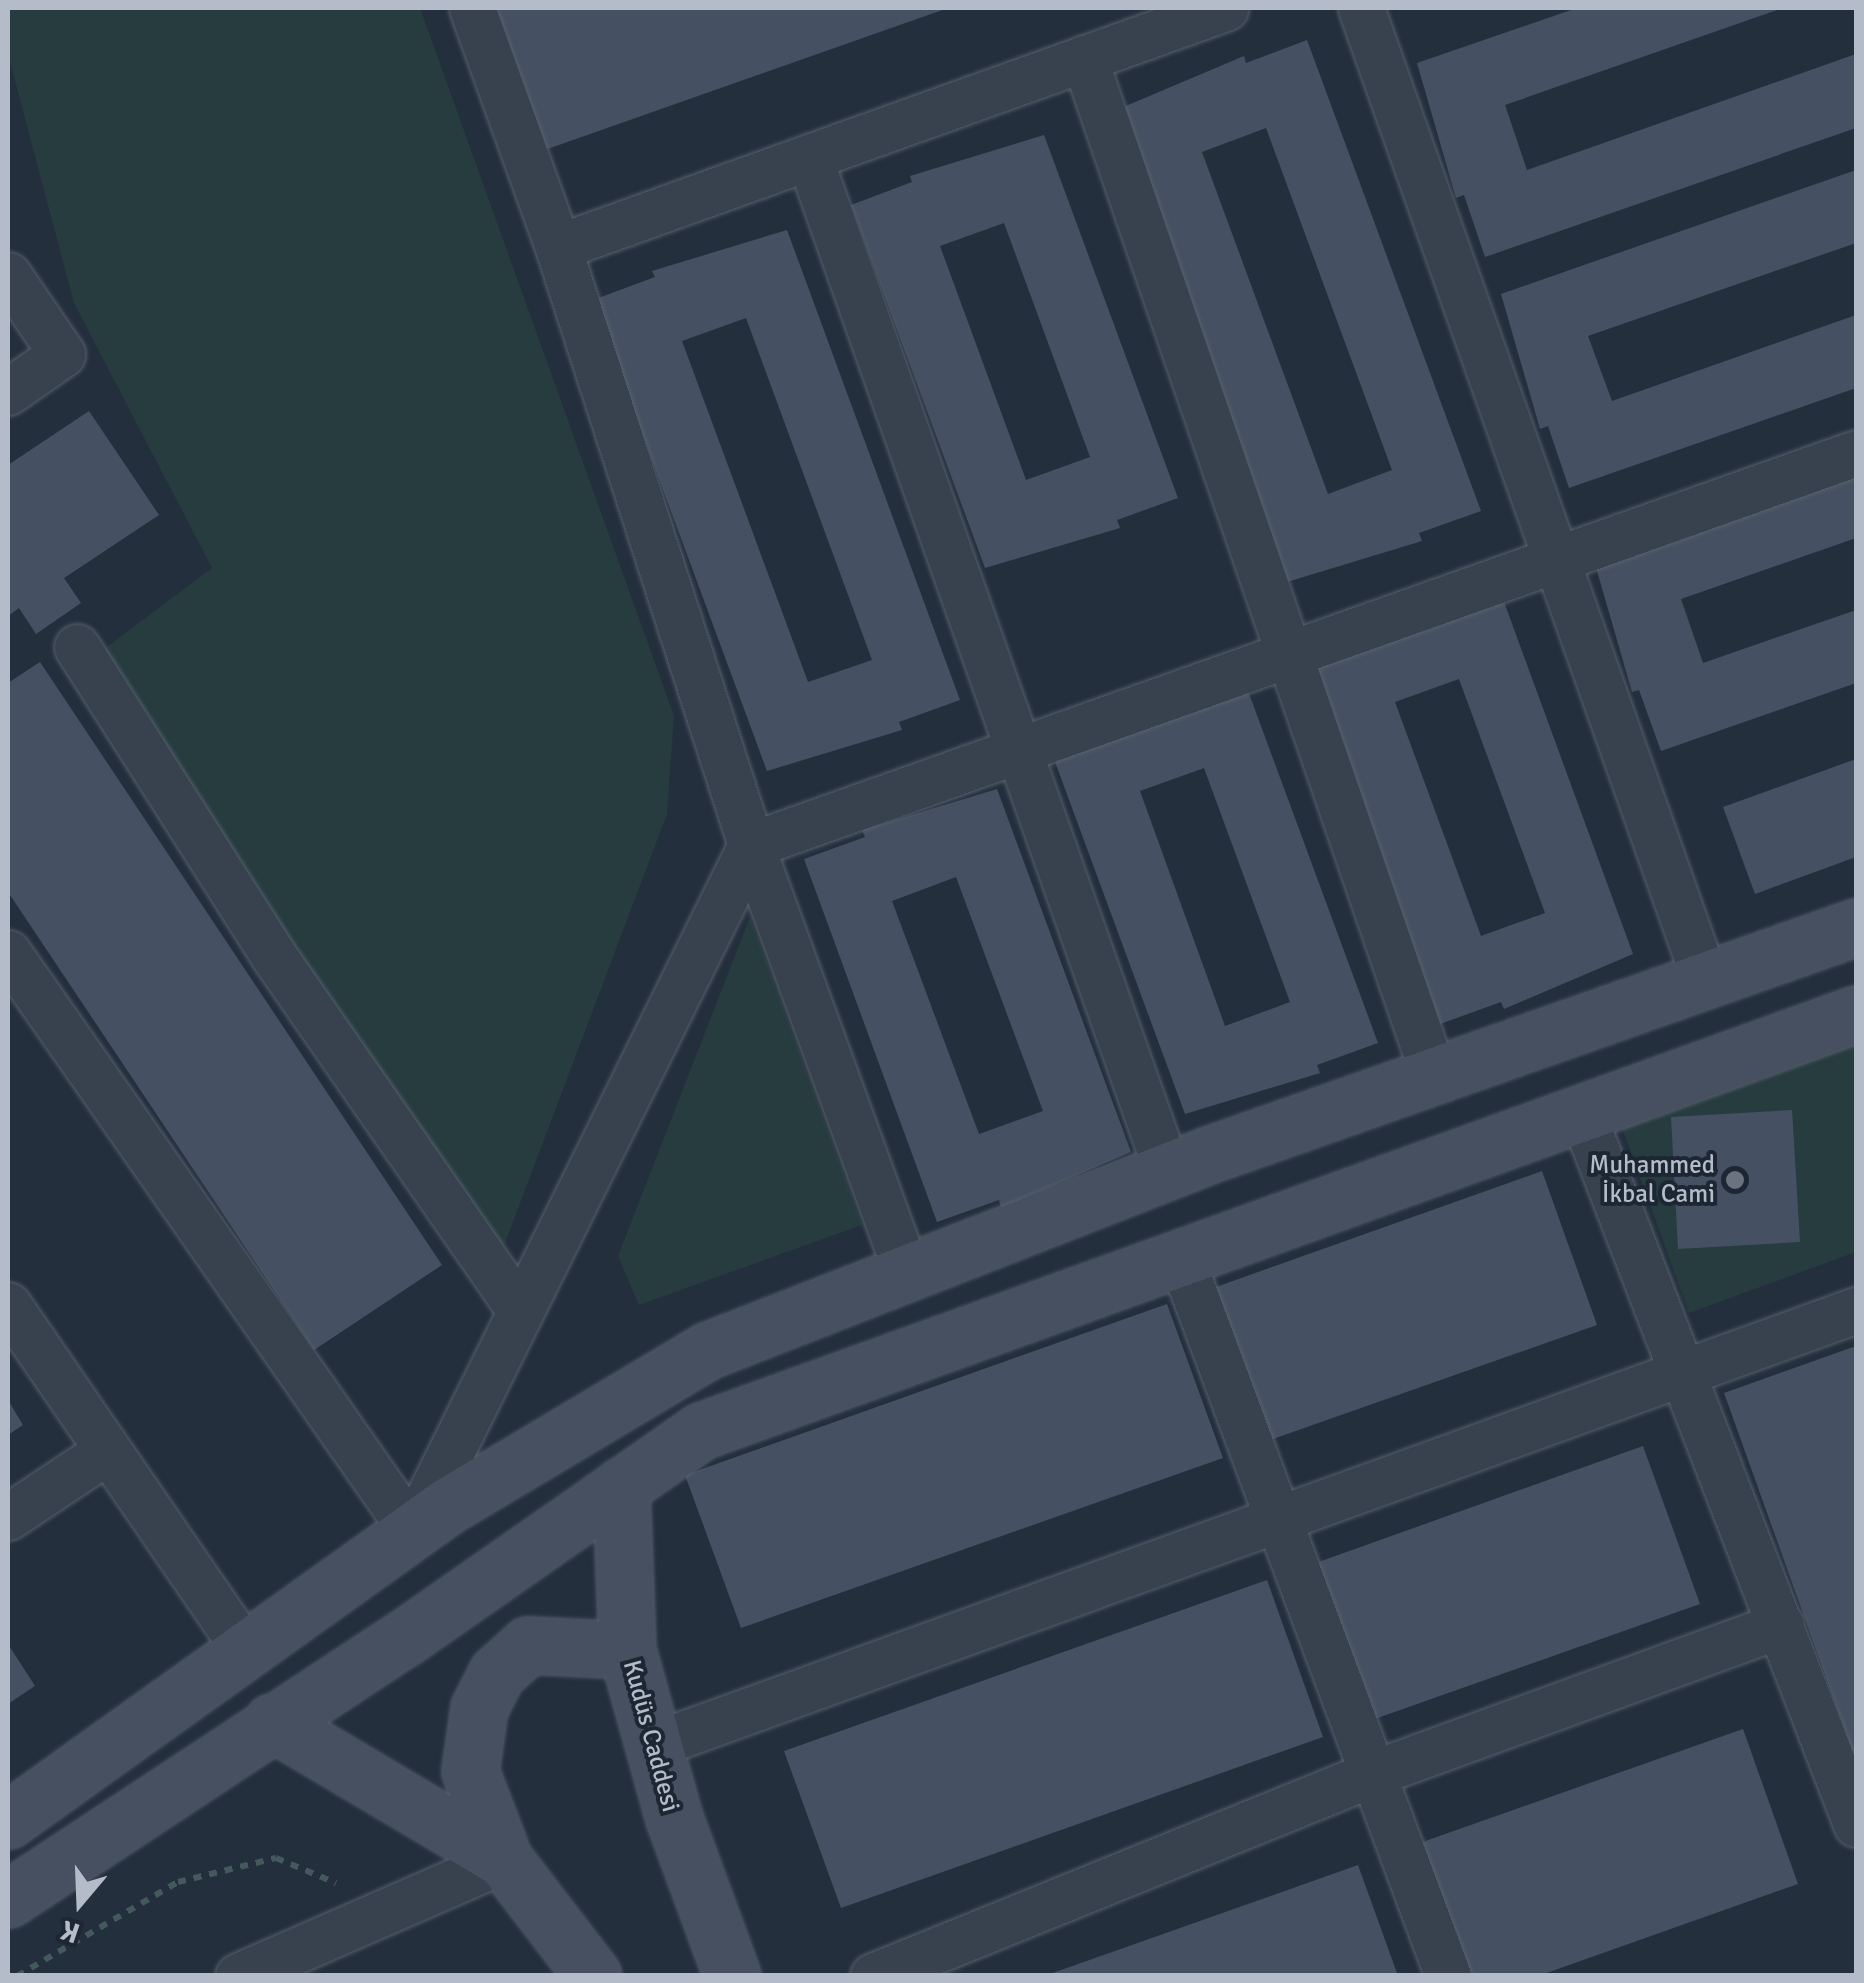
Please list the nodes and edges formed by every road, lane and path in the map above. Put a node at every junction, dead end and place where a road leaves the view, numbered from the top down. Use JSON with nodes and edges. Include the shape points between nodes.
{"nodes":[{"id":1,"x":472,"y":8,"type":"edge"},
{"id":2,"x":1362,"y":8,"type":"edge"},
{"id":3,"x":1202,"y":12,"type":"edge"},
{"id":4,"x":1084,"y":58,"type":"junction"},
{"id":5,"x":809,"y":157,"type":"junction"},
{"id":6,"x":558,"y":247,"type":"junction"},
{"id":7,"x":8,"y":276,"type":"edge"},
{"id":8,"x":8,"y":392,"type":"edge"},
{"id":9,"x":1856,"y":453,"type":"edge"},
{"id":10,"x":1556,"y":559,"type":"junction"},
{"id":11,"x":77,"y":647,"type":"dead end"},
{"id":12,"x":1289,"y":654,"type":"junction"},
{"id":13,"x":1019,"y":750,"type":"junction"},
{"id":14,"x":750,"y":844,"type":"junction"},
{"id":15,"x":1856,"y":927,"type":"edge"},
{"id":16,"x":8,"y":953,"type":"edge"},
{"id":17,"x":1705,"y":980,"type":"junction"},
{"id":18,"x":1856,"y":1014,"type":"edge"},
{"id":19,"x":1434,"y":1076,"type":"junction"},
{"id":20,"x":1582,"y":1113,"type":"junction"},
{"id":21,"x":1167,"y":1172,"type":"junction"},
{"id":22,"x":1181,"y":1258,"type":"junction"},
{"id":23,"x":907,"y":1272,"type":"junction"},
{"id":24,"x":8,"y":1305,"type":"edge"},
{"id":25,"x":518,"y":1308,"type":"junction"},
{"id":26,"x":1856,"y":1310,"type":"edge"},
{"id":27,"x":1684,"y":1372,"type":"junction"},
{"id":28,"x":104,"y":1453,"type":"junction"},
{"id":29,"x":622,"y":1486,"type":"junction"},
{"id":30,"x":8,"y":1517,"type":"edge"},
{"id":31,"x":1280,"y":1518,"type":"junction"},
{"id":32,"x":412,"y":1531,"type":"junction"},
{"id":33,"x":1781,"y":1625,"type":"junction"},
{"id":34,"x":245,"y":1650,"type":"junction"},
{"id":35,"x":628,"y":1650,"type":"junction"},
{"id":36,"x":272,"y":1722,"type":"junction"},
{"id":37,"x":654,"y":1744,"type":"junction"},
{"id":38,"x":1374,"y":1773,"type":"junction"},
{"id":39,"x":8,"y":1820,"type":"edge"},
{"id":40,"x":1856,"y":1824,"type":"edge"},
{"id":41,"x":504,"y":1860,"type":"junction"},
{"id":42,"x":336,"y":1883,"type":"dead end"},
{"id":43,"x":8,"y":1899,"type":"edge"},
{"id":44,"x":18,"y":1976,"type":"edge"},
{"id":45,"x":238,"y":1976,"type":"edge"},
{"id":46,"x":593,"y":1976,"type":"edge"},
{"id":47,"x":732,"y":1976,"type":"edge"},
{"id":48,"x":873,"y":1976,"type":"edge"},
{"id":49,"x":1448,"y":1976,"type":"edge"}],
"edges":[{"from":1,"to":6,"type":"street"},
{"from":2,"to":10,"type":"street"},
{"from":3,"to":4,"type":"street"},
{"from":4,"to":5,"type":"street"},
{"from":4,"to":12,"type":"street"},
{"from":5,"to":6,"type":"street"},
{"from":5,"to":13,"type":"street"},
{"from":6,"to":14,"type":"street"},
{"from":7,"to":8,"type":"street","via":[[62,354]]},
{"from":9,"to":10,"type":"street"},
{"from":10,"to":12,"type":"street"},
{"from":10,"to":17,"type":"street"},
{"from":11,"to":25,"type":"street","via":[[273,955]]},
{"from":12,"to":13,"type":"street"},
{"from":12,"to":19,"type":"street"},
{"from":13,"to":14,"type":"street"},
{"from":13,"to":21,"type":"street"},
{"from":14,"to":23,"type":"street"},
{"from":14,"to":25,"type":"street"},
{"from":15,"to":17,"type":"street"},
{"from":16,"to":32,"type":"street"},
{"from":17,"to":19,"type":"street"},
{"from":18,"to":20,"type":"street"},
{"from":19,"to":21,"type":"street"},
{"from":20,"to":22,"type":"street"},
{"from":20,"to":27,"type":"street"},
{"from":21,"to":23,"type":"street"},
{"from":22,"to":29,"type":"street","via":[[701,1431]]},
{"from":22,"to":31,"type":"street"},
{"from":23,"to":32,"type":"street","via":[[708,1350]]},
{"from":24,"to":28,"type":"street"},
{"from":25,"to":32,"type":"street"},
{"from":26,"to":27,"type":"street"},
{"from":27,"to":31,"type":"street"},
{"from":27,"to":33,"type":"street"},
{"from":28,"to":30,"type":"street"},
{"from":28,"to":34,"type":"street"},
{"from":29,"to":35,"type":"street","name":"Kudüs Caddesi"},
{"from":29,"to":36,"type":"street"},
{"from":31,"to":37,"type":"street"},
{"from":31,"to":38,"type":"street"},
{"from":32,"to":34,"type":"street"},
{"from":33,"to":38,"type":"street"},
{"from":33,"to":40,"type":"street"},
{"from":34,"to":39,"type":"street"},
{"from":35,"to":37,"type":"street","name":"Kudüs Caddesi"},
{"from":35,"to":41,"type":"street","via":[[528,1645],[497,1673],[479,1708],[470,1771]]},
{"from":36,"to":41,"type":"street"},
{"from":36,"to":43,"type":"street"},
{"from":37,"to":47,"type":"street","name":"Kudüs Caddesi"},
{"from":38,"to":48,"type":"street"},
{"from":38,"to":49,"type":"street"},
{"from":41,"to":45,"type":"street"},
{"from":41,"to":46,"type":"street"},
{"from":42,"to":44,"type":"path","via":[[276,1858],[178,1882]]}]}
